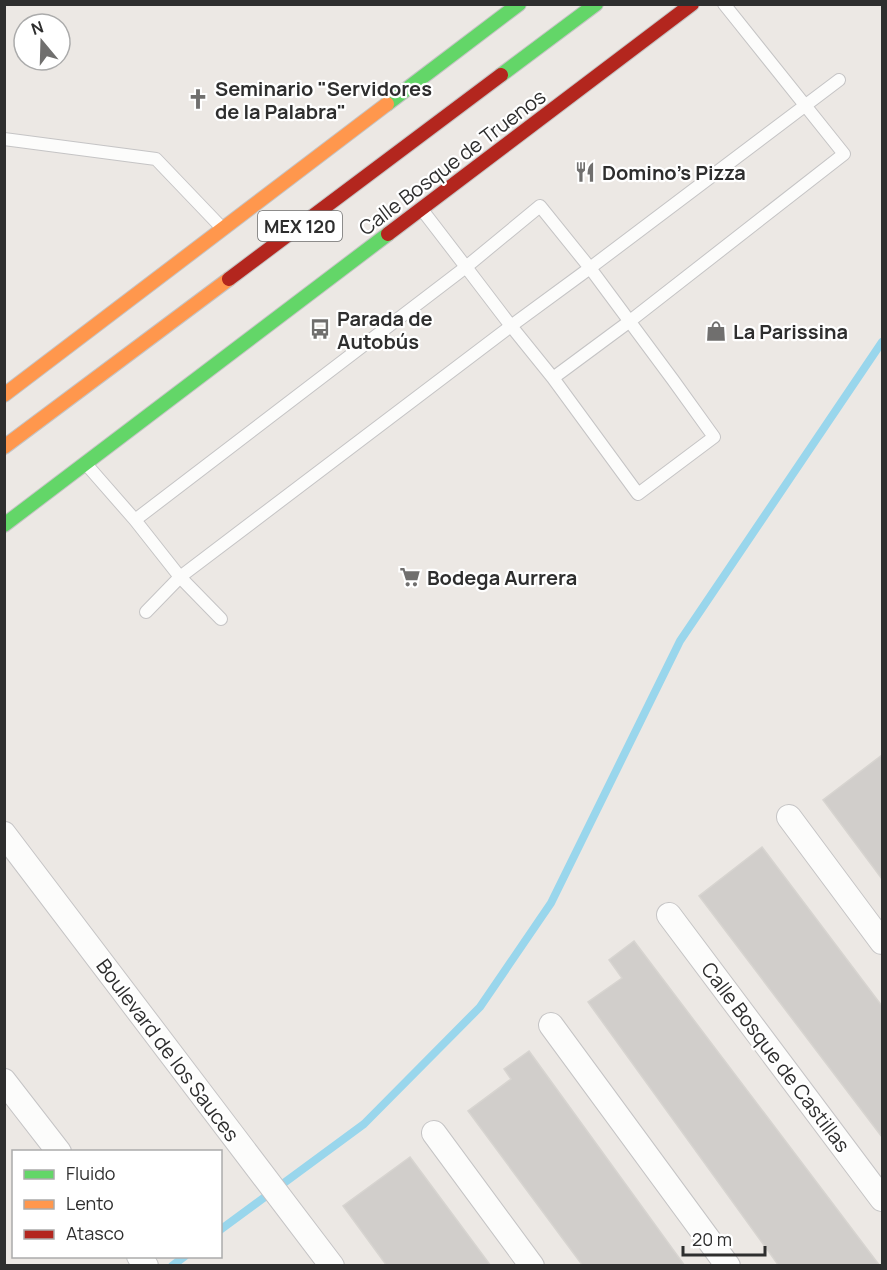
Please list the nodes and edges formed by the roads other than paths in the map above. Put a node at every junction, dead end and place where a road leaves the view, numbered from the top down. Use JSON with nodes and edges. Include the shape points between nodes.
{"nodes":[{"id":1,"x":519,"y":4,"type":"edge"},
{"id":2,"x":596,"y":4,"type":"edge"},
{"id":3,"x":692,"y":4,"type":"edge"},
{"id":4,"x":724,"y":4,"type":"edge"},
{"id":5,"x":839,"y":80,"type":"dead end"},
{"id":6,"x":805,"y":105,"type":"junction"},
{"id":7,"x":4,"y":138,"type":"edge"},
{"id":8,"x":421,"y":209,"type":"junction"},
{"id":9,"x":223,"y":229,"type":"junction"},
{"id":10,"x":466,"y":267,"type":"junction"},
{"id":11,"x":590,"y":268,"type":"junction"},
{"id":12,"x":630,"y":321,"type":"junction"},
{"id":13,"x":511,"y":326,"type":"junction"},
{"id":14,"x":553,"y":378,"type":"junction"},
{"id":15,"x":4,"y":395,"type":"edge"},
{"id":16,"x":4,"y":447,"type":"edge"},
{"id":17,"x":85,"y":463,"type":"junction"},
{"id":18,"x":135,"y":520,"type":"junction"},
{"id":19,"x":4,"y":525,"type":"edge"},
{"id":20,"x":180,"y":577,"type":"junction"},
{"id":21,"x":146,"y":612,"type":"dead end"},
{"id":22,"x":221,"y":619,"type":"dead end"},
{"id":23,"x":789,"y":817,"type":"dead end"},
{"id":24,"x":4,"y":834,"type":"edge"},
{"id":25,"x":669,"y":915,"type":"dead end"},
{"id":26,"x":882,"y":942,"type":"edge"},
{"id":27,"x":551,"y":1025,"type":"dead end"},
{"id":28,"x":4,"y":1080,"type":"edge"},
{"id":29,"x":434,"y":1133,"type":"dead end"},
{"id":30,"x":57,"y":1150,"type":"edge"},
{"id":31,"x":882,"y":1199,"type":"edge"},
{"id":32,"x":332,"y":1266,"type":"edge"},
{"id":33,"x":532,"y":1266,"type":"edge"},
{"id":34,"x":728,"y":1266,"type":"edge"}],
"edges":[{"from":1,"to":9,"type":"street"},
{"from":2,"to":16,"type":"street","number":"MEX 120"},
{"from":3,"to":8,"type":"street","name":"Calle Bosque de Truenos"},
{"from":4,"to":6,"type":"lane"},
{"from":5,"to":6,"type":"lane"},
{"from":6,"to":11,"type":"lane"},
{"from":6,"to":12,"type":"lane","via":[[844,154]]},
{"from":7,"to":9,"type":"lane","via":[[156,159]]},
{"from":8,"to":10,"type":"lane"},
{"from":8,"to":17,"type":"street","name":"Calle Bosque de Truenos"},
{"from":9,"to":15,"type":"street"},
{"from":10,"to":11,"type":"lane","via":[[540,206]]},
{"from":10,"to":13,"type":"lane"},
{"from":10,"to":18,"type":"lane"},
{"from":11,"to":12,"type":"lane"},
{"from":11,"to":13,"type":"lane"},
{"from":12,"to":14,"type":"lane"},
{"from":12,"to":14,"type":"lane","via":[[714,437],[638,494]]},
{"from":13,"to":14,"type":"lane"},
{"from":13,"to":20,"type":"lane"},
{"from":17,"to":18,"type":"lane"},
{"from":17,"to":19,"type":"street","name":"Calle Bosque de Truenos"},
{"from":18,"to":20,"type":"lane"},
{"from":20,"to":21,"type":"lane"},
{"from":20,"to":22,"type":"lane"},
{"from":23,"to":26,"type":"street"},
{"from":24,"to":32,"type":"street","name":"Boulevard de los Sauces"},
{"from":25,"to":31,"type":"street","name":"Calle Bosque de Castillas"},
{"from":27,"to":34,"type":"street"},
{"from":28,"to":30,"type":"street"},
{"from":29,"to":33,"type":"street"}]}
